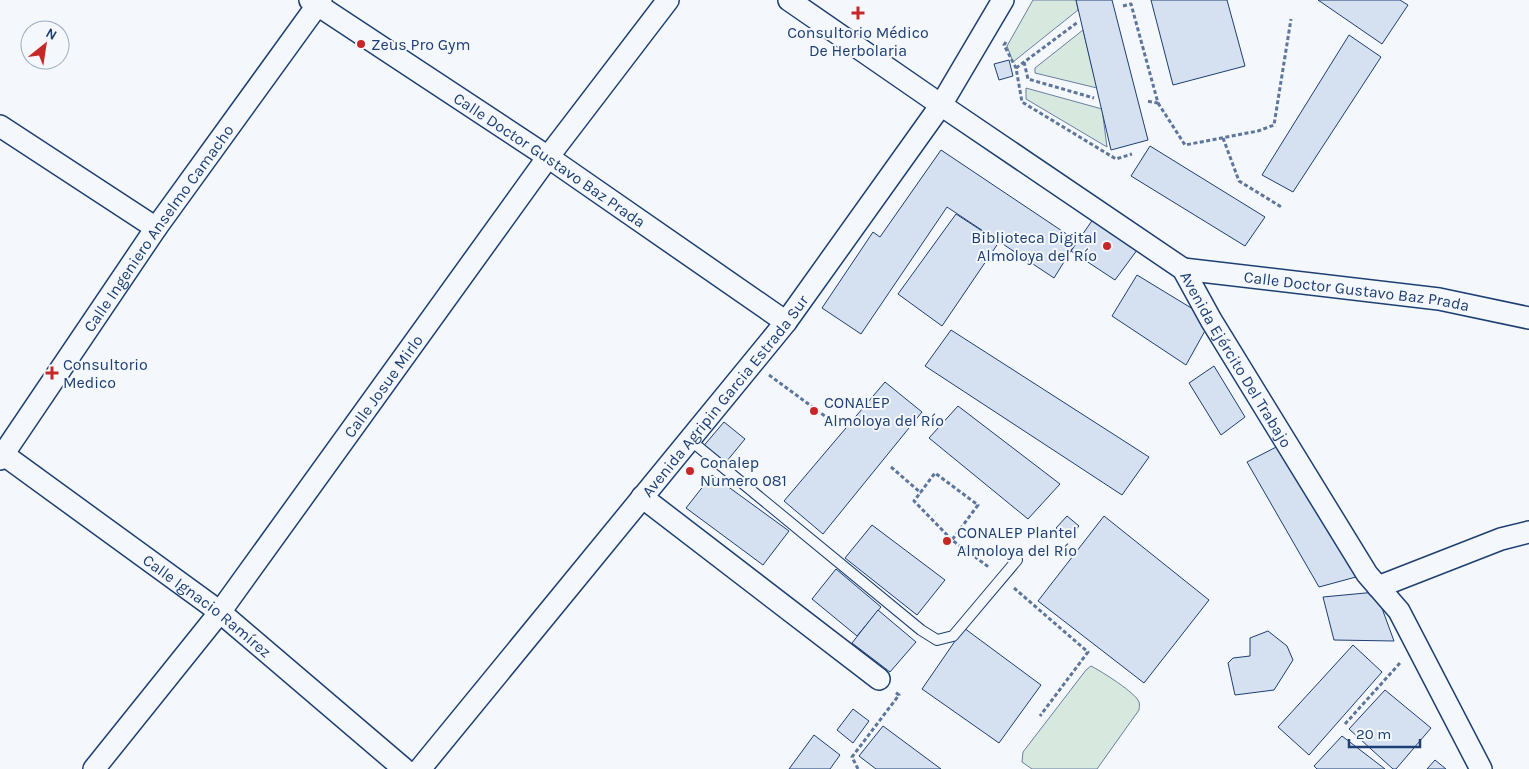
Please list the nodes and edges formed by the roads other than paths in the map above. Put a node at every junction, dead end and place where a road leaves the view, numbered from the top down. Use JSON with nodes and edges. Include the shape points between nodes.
{"nodes":[{"id":1,"x":668,"y":0,"type":"edge"},
{"id":2,"x":789,"y":0,"type":"edge"},
{"id":3,"x":1003,"y":0,"type":"edge"},
{"id":4,"x":316,"y":2,"type":"edge"},
{"id":5,"x":940,"y":105,"type":"junction"},
{"id":6,"x":0,"y":126,"type":"edge"},
{"id":7,"x":548,"y":157,"type":"junction"},
{"id":8,"x":156,"y":228,"type":"junction"},
{"id":9,"x":1183,"y":269,"type":"junction"},
{"id":10,"x":1529,"y":318,"type":"edge"},
{"id":11,"x":786,"y":322,"type":"junction"},
{"id":12,"x":690,"y":440,"type":"junction"},
{"id":13,"x":1,"y":455,"type":"edge"},
{"id":14,"x":642,"y":497,"type":"junction"},
{"id":15,"x":1529,"y":532,"type":"edge"},
{"id":16,"x":1017,"y":560,"type":"dead end"},
{"id":17,"x":1378,"y":587,"type":"junction"},
{"id":18,"x":220,"y":612,"type":"junction"},
{"id":19,"x":879,"y":679,"type":"road end"},
{"id":20,"x":94,"y":769,"type":"edge"},
{"id":21,"x":404,"y":769,"type":"edge"},
{"id":22,"x":420,"y":769,"type":"edge"},
{"id":23,"x":1481,"y":769,"type":"edge"}],
"edges":[{"from":1,"to":7,"type":"street","name":"Calle Josue Mirlo"},
{"from":2,"to":5,"type":"street","name":"Avenida Ejército Del Trabajo"},
{"from":3,"to":5,"type":"street","name":"Avenida Agripin Garcia Estrada Sur"},
{"from":4,"to":7,"type":"street","name":"Calle Doctor Gustavo Baz Prada"},
{"from":4,"to":8,"type":"street","name":"Calle Ingeniero Anselmo Camacho"},
{"from":5,"to":9,"type":"street","name":"Avenida Ejército Del Trabajo"},
{"from":5,"to":11,"type":"street","name":"Avenida Agripin Garcia Estrada Sur"},
{"from":6,"to":8,"type":"street"},
{"from":7,"to":11,"type":"street","name":"Calle Doctor Gustavo Baz Prada"},
{"from":7,"to":18,"type":"street","name":"Calle Josue Mirlo"},
{"from":8,"to":13,"type":"street","name":"Calle Ingeniero Anselmo Camacho"},
{"from":9,"to":10,"type":"street","name":"Calle Doctor Gustavo Baz Prada","via":[[1439,299]]},
{"from":9,"to":17,"type":"street","name":"Avenida Ejército Del Trabajo","via":[[1301,467]]},
{"from":11,"to":12,"type":"street","name":"Avenida Agripin Garcia Estrada Sur"},
{"from":12,"to":14,"type":"street","name":"Avenida Agripin Garcia Estrada Sur"},
{"from":12,"to":16,"type":"lane","via":[[937,640],[953,636]]},
{"from":13,"to":18,"type":"street","name":"Calle Ignacio Ramírez"},
{"from":14,"to":19,"type":"street"},
{"from":14,"to":22,"type":"street","name":"Avenida Agripin Garcia Estrada Sur"},
{"from":15,"to":17,"type":"street"},
{"from":17,"to":23,"type":"street","name":"Avenida Ejército Del Trabajo","via":[[1399,611]]},
{"from":18,"to":20,"type":"street","name":"Calle Josue Mirlo"},
{"from":18,"to":21,"type":"street","name":"Calle Ignacio Ramírez"}]}
